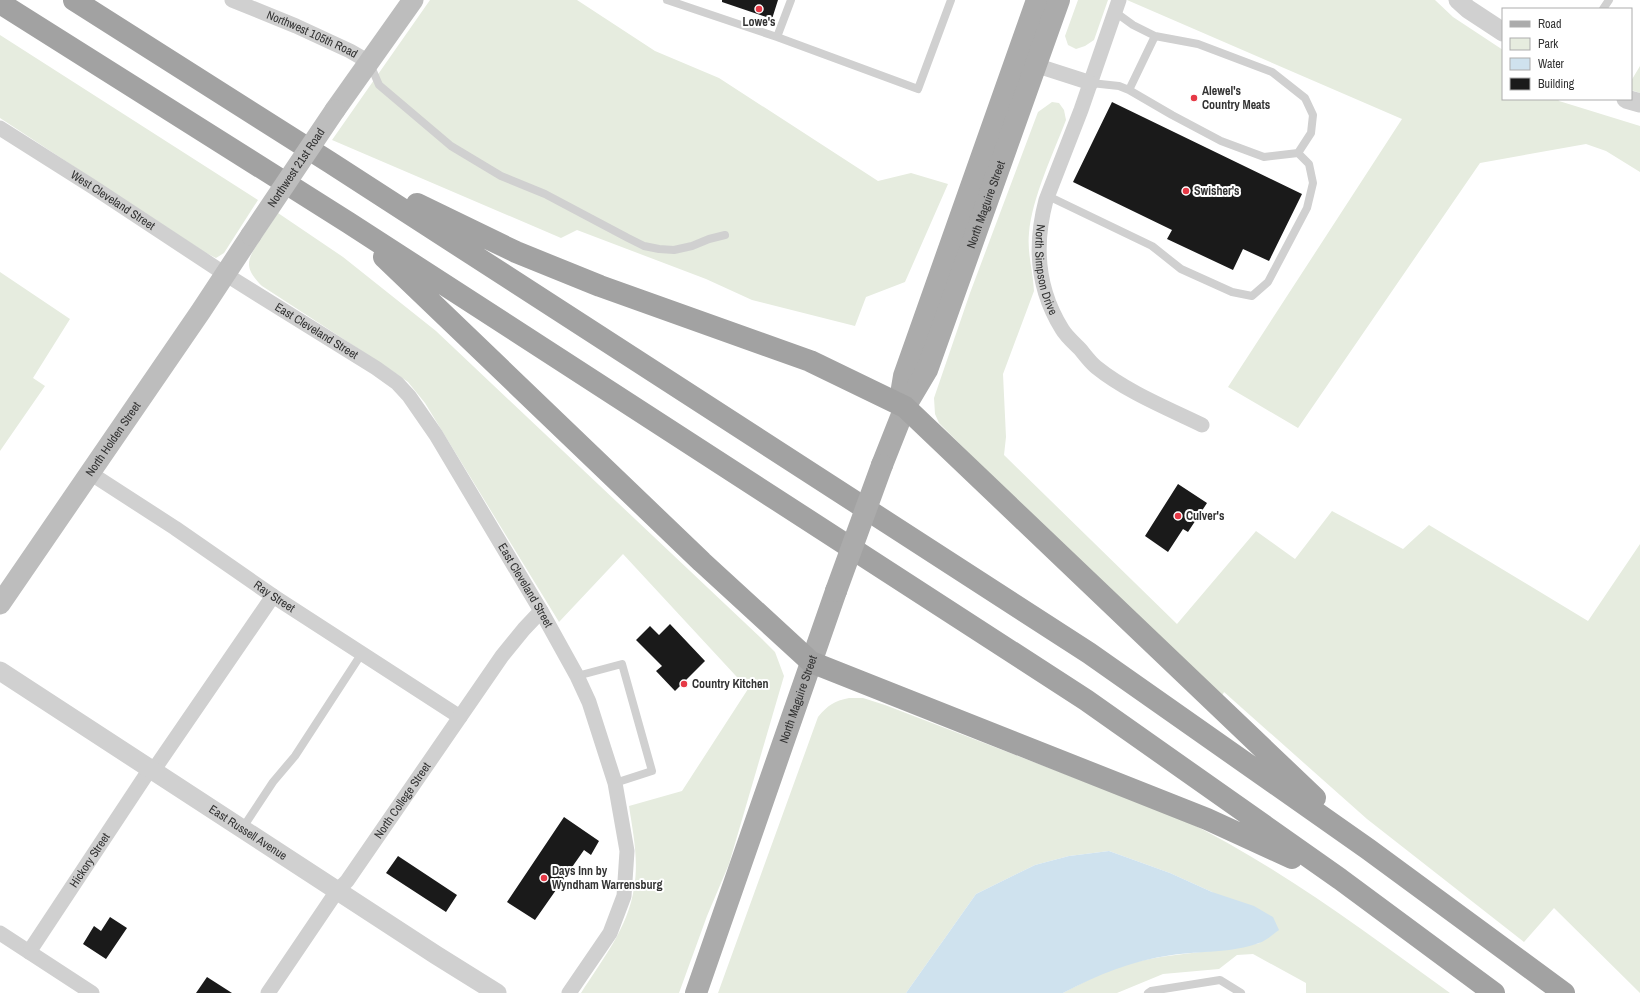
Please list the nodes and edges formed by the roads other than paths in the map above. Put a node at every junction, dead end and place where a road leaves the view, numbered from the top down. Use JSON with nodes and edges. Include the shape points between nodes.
{"nodes":[{"id":1,"x":74,"y":0,"type":"edge"},
{"id":2,"x":232,"y":0,"type":"edge"},
{"id":3,"x":413,"y":0,"type":"edge"},
{"id":4,"x":667,"y":0,"type":"edge"},
{"id":5,"x":790,"y":0,"type":"edge"},
{"id":6,"x":951,"y":0,"type":"edge"},
{"id":7,"x":1037,"y":0,"type":"edge"},
{"id":8,"x":1059,"y":0,"type":"edge"},
{"id":9,"x":1458,"y":0,"type":"edge"},
{"id":10,"x":0,"y":3,"type":"edge"},
{"id":11,"x":1117,"y":6,"type":"edge"},
{"id":12,"x":1502,"y":31,"type":"edge"},
{"id":13,"x":1155,"y":36,"type":"junction"},
{"id":14,"x":777,"y":37,"type":"junction"},
{"id":15,"x":369,"y":62,"type":"junction"},
{"id":16,"x":1036,"y":65,"type":"junction"},
{"id":17,"x":1091,"y":83,"type":"junction"},
{"id":18,"x":1129,"y":90,"type":"junction"},
{"id":19,"x":1630,"y":100,"type":"edge"},
{"id":20,"x":1640,"y":103,"type":"edge"},
{"id":21,"x":0,"y":128,"type":"edge"},
{"id":22,"x":1298,"y":153,"type":"junction"},
{"id":23,"x":332,"y":163,"type":"junction"},
{"id":24,"x":1048,"y":196,"type":"junction"},
{"id":25,"x":349,"y":223,"type":"junction"},
{"id":26,"x":725,"y":235,"type":"dead end"},
{"id":27,"x":225,"y":274,"type":"junction"},
{"id":28,"x":905,"y":406,"type":"junction"},
{"id":29,"x":1202,"y":426,"type":"dead end"},
{"id":30,"x":90,"y":473,"type":"junction"},
{"id":31,"x":273,"y":596,"type":"junction"},
{"id":32,"x":0,"y":604,"type":"edge"},
{"id":33,"x":541,"y":612,"type":"junction"},
{"id":34,"x":362,"y":653,"type":"junction"},
{"id":35,"x":812,"y":662,"type":"junction"},
{"id":36,"x":0,"y":672,"type":"edge"},
{"id":37,"x":577,"y":676,"type":"junction"},
{"id":38,"x":460,"y":717,"type":"junction"},
{"id":39,"x":152,"y":770,"type":"junction"},
{"id":40,"x":615,"y":783,"type":"junction"},
{"id":41,"x":242,"y":829,"type":"junction"},
{"id":42,"x":1368,"y":850,"type":"junction"},
{"id":43,"x":1340,"y":879,"type":"junction"},
{"id":44,"x":338,"y":891,"type":"junction"},
{"id":45,"x":0,"y":933,"type":"edge"},
{"id":46,"x":29,"y":952,"type":"junction"},
{"id":47,"x":92,"y":993,"type":"edge"},
{"id":48,"x":268,"y":993,"type":"edge"},
{"id":49,"x":498,"y":993,"type":"edge"},
{"id":50,"x":569,"y":993,"type":"edge"},
{"id":51,"x":696,"y":993,"type":"edge"},
{"id":52,"x":1148,"y":993,"type":"edge"},
{"id":53,"x":1241,"y":993,"type":"edge"},
{"id":54,"x":1494,"y":993,"type":"edge"},
{"id":55,"x":1564,"y":993,"type":"edge"}],
"edges":[{"from":1,"to":23,"type":"highway"},
{"from":2,"to":15,"type":"street","name":"Northwest 105th Road","via":[[296,26]]},
{"from":3,"to":15,"type":"main road"},
{"from":4,"to":14,"type":"lane"},
{"from":5,"to":14,"type":"lane"},
{"from":6,"to":14,"type":"lane","via":[[918,89]]},
{"from":7,"to":28,"type":"main road","name":"North Maguire Street","via":[[904,376],[902,388]]},
{"from":8,"to":16,"type":"main road","name":"North Maguire Street"},
{"from":9,"to":12,"type":"street"},
{"from":10,"to":25,"type":"highway"},
{"from":11,"to":13,"type":"lane","via":[[1133,25]]},
{"from":11,"to":17,"type":"street","name":"North Simpson Drive"},
{"from":13,"to":18,"type":"lane"},
{"from":13,"to":22,"type":"lane","via":[[1198,44],[1272,72],[1305,98],[1313,115],[1311,133]]},
{"from":15,"to":26,"type":"lane","via":[[379,85],[451,146],[501,176],[545,194],[644,246],[674,250]]},
{"from":15,"to":27,"type":"main road","name":"Northwest 21st Road","bridge":true},
{"from":16,"to":17,"type":"street"},
{"from":16,"to":28,"type":"main road","name":"North Maguire Street","via":[[927,370]]},
{"from":17,"to":18,"type":"lane","via":[[1119,86]]},
{"from":17,"to":24,"type":"street","name":"North Simpson Drive"},
{"from":18,"to":22,"type":"lane","via":[[1221,142],[1264,157]]},
{"from":19,"to":20,"type":"street"},
{"from":21,"to":27,"type":"street","name":"West Cleveland Street"},
{"from":22,"to":24,"type":"lane","via":[[1309,164],[1312,183],[1307,208],[1268,282],[1252,296],[1232,292],[1181,270],[1152,246]]},
{"from":23,"to":28,"type":"highway","via":[[516,252],[600,286],[810,361]]},
{"from":23,"to":42,"type":"highway","via":[[1089,653]]},
{"from":24,"to":29,"type":"street","name":"North Simpson Drive","via":[[1042,216],[1039,263],[1042,284],[1062,330],[1095,366],[1112,378]]},
{"from":25,"to":35,"type":"highway","via":[[702,562]]},
{"from":25,"to":43,"type":"highway","via":[[1086,700]]},
{"from":27,"to":30,"type":"main road","name":"North Holden Street"},
{"from":27,"to":33,"type":"street","name":"East Cleveland Street","via":[[397,383],[436,435]]},
{"from":28,"to":35,"type":"main road","name":"North Maguire Street","bridge":true},
{"from":28,"to":42,"type":"highway"},
{"from":30,"to":31,"type":"street","name":"Ray Street"},
{"from":30,"to":32,"type":"main road","name":"North Holden Street"},
{"from":31,"to":34,"type":"street","name":"Ray Street"},
{"from":31,"to":39,"type":"street","name":"Hickory Street"},
{"from":33,"to":37,"type":"street","name":"East Cleveland Street"},
{"from":33,"to":38,"type":"street","name":"North College Street","via":[[502,656]]},
{"from":34,"to":38,"type":"street","name":"Ray Street"},
{"from":34,"to":41,"type":"lane"},
{"from":35,"to":43,"type":"highway","via":[[1207,819]]},
{"from":35,"to":51,"type":"main road","name":"North Maguire Street"},
{"from":36,"to":39,"type":"street","name":"East Russell Avenue"},
{"from":37,"to":40,"type":"street","name":"East Cleveland Street","via":[[589,702]]},
{"from":37,"to":40,"type":"lane","via":[[622,664],[652,772]]},
{"from":38,"to":44,"type":"street","name":"North College Street"},
{"from":39,"to":41,"type":"street","name":"East Russell Avenue"},
{"from":39,"to":46,"type":"street","name":"Hickory Street"},
{"from":40,"to":50,"type":"street","name":"East Cleveland Street","via":[[627,851],[624,896],[610,933]]},
{"from":41,"to":44,"type":"street","name":"East Russell Avenue"},
{"from":42,"to":55,"type":"highway"},
{"from":43,"to":54,"type":"highway"},
{"from":44,"to":48,"type":"street","name":"North College Street"},
{"from":44,"to":49,"type":"street","name":"East Russell Avenue"},
{"from":45,"to":46,"type":"street"},
{"from":46,"to":47,"type":"street"},
{"from":52,"to":53,"type":"lane","via":[[1220,980]]}]}
